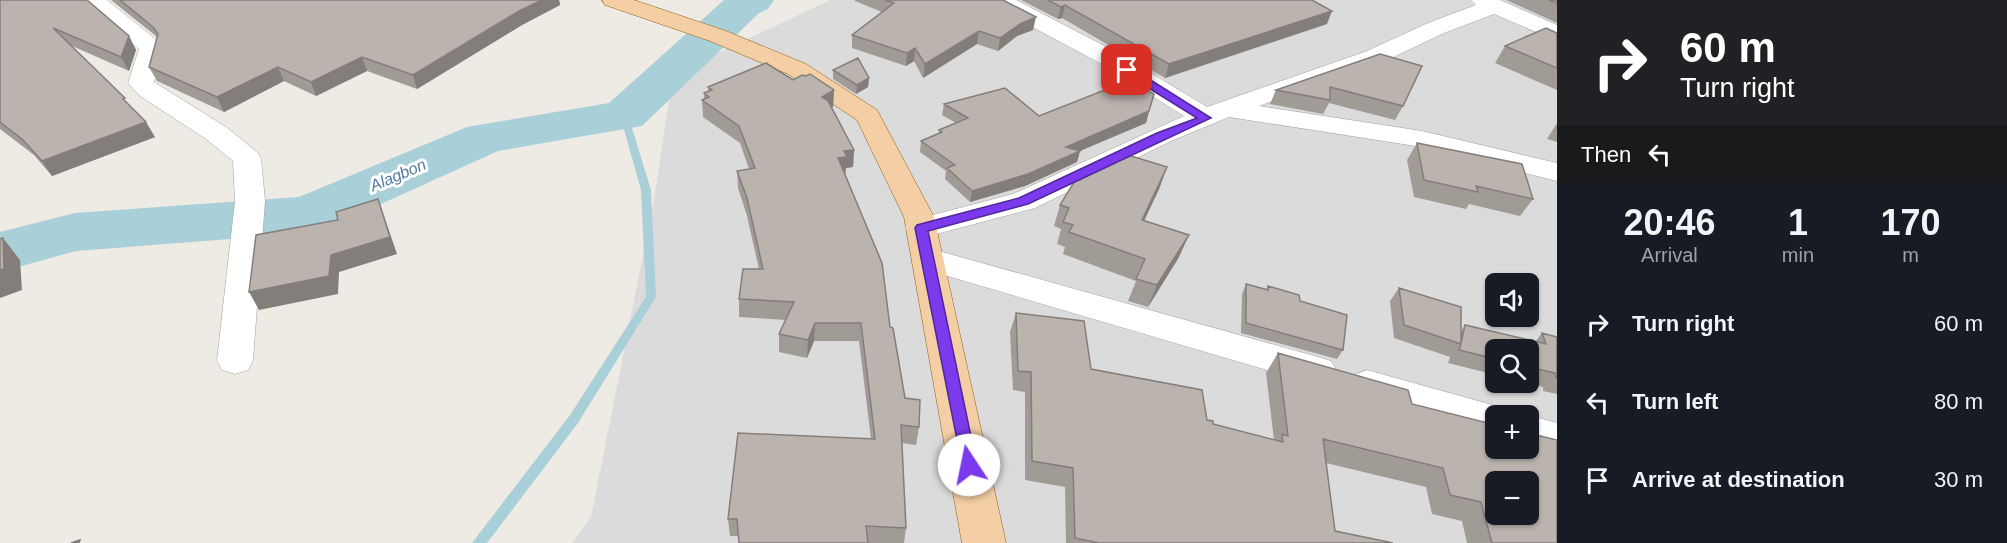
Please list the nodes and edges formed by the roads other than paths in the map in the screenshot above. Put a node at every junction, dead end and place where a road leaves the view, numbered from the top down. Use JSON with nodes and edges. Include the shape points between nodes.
{"nodes":[{"id":1,"x":97,"y":0,"type":"edge"},
{"id":2,"x":613,"y":0,"type":"edge"},
{"id":3,"x":999,"y":0,"type":"edge"},
{"id":4,"x":1488,"y":3,"type":"edge"},
{"id":5,"x":1557,"y":34,"type":"edge"},
{"id":6,"x":1215,"y":113,"type":"junction"},
{"id":7,"x":1557,"y":172,"type":"edge"},
{"id":8,"x":925,"y":244,"type":"junction"},
{"id":9,"x":235,"y":360,"type":"dead end"},
{"id":10,"x":1485,"y":419,"type":"edge"},
{"id":11,"x":1539,"y":434,"type":"edge"},
{"id":12,"x":1557,"y":439,"type":"edge"},
{"id":13,"x":984,"y":543,"type":"edge"}],
"edges":[{"from":1,"to":9,"type":"street","via":[[151,47],[141,83],[247,158],[249,217]]},
{"from":2,"to":8,"type":"main road","via":[[682,22],[797,69],[868,116],[919,217]]},
{"from":3,"to":6,"type":"street"},
{"from":4,"to":5,"type":"street"},
{"from":4,"to":6,"type":"street","via":[[1376,56]]},
{"from":6,"to":7,"type":"street","via":[[1422,139]]},
{"from":6,"to":8,"type":"street"},
{"from":8,"to":10,"type":"street"},
{"from":8,"to":13,"type":"main road"},
{"from":11,"to":12,"type":"street"}]}
